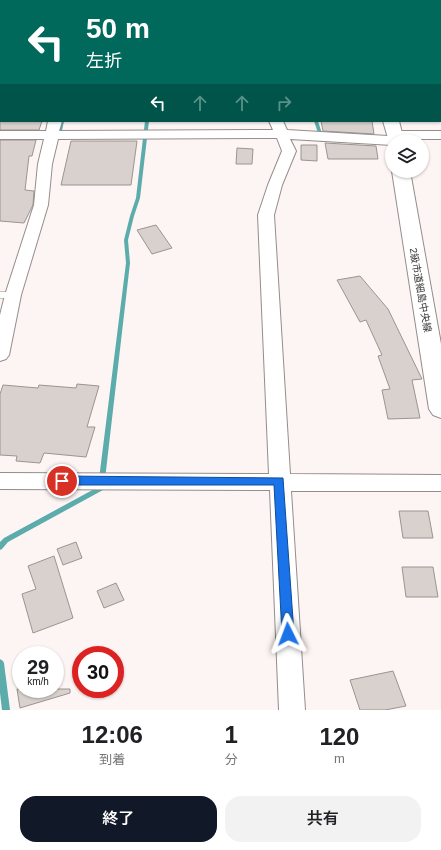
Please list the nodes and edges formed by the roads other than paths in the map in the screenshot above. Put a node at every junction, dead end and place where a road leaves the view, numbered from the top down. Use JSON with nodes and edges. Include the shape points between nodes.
{"nodes":[{"id":1,"x":55,"y":122,"type":"edge"},
{"id":2,"x":279,"y":128,"type":"edge"},
{"id":3,"x":394,"y":134,"type":"edge"},
{"id":4,"x":429,"y":135,"type":"edge"},
{"id":5,"x":441,"y":135,"type":"edge"},
{"id":6,"x":0,"y":136,"type":"edge"},
{"id":7,"x":51,"y":136,"type":"junction"},
{"id":8,"x":402,"y":178,"type":"edge"},
{"id":9,"x":6,"y":295,"type":"edge"},
{"id":10,"x":0,"y":355,"type":"edge"},
{"id":11,"x":441,"y":409,"type":"edge"},
{"id":12,"x":0,"y":481,"type":"edge"},
{"id":13,"x":279,"y":481,"type":"junction"},
{"id":14,"x":441,"y":483,"type":"edge"},
{"id":15,"x":292,"y":710,"type":"edge"}],
"edges":[{"from":1,"to":7,"type":"street"},
{"from":2,"to":3,"type":"street"},
{"from":2,"to":7,"type":"street"},
{"from":2,"to":13,"type":"street","via":[[289,151],[275,184],[266,215]]},
{"from":4,"to":5,"type":"street"},
{"from":6,"to":7,"type":"street"},
{"from":7,"to":9,"type":"street","via":[[41,205]]},
{"from":8,"to":11,"type":"street","name":"2級市道細島中央線"},
{"from":9,"to":10,"type":"street"},
{"from":12,"to":13,"type":"street"},
{"from":13,"to":14,"type":"street"},
{"from":13,"to":15,"type":"street"}]}
